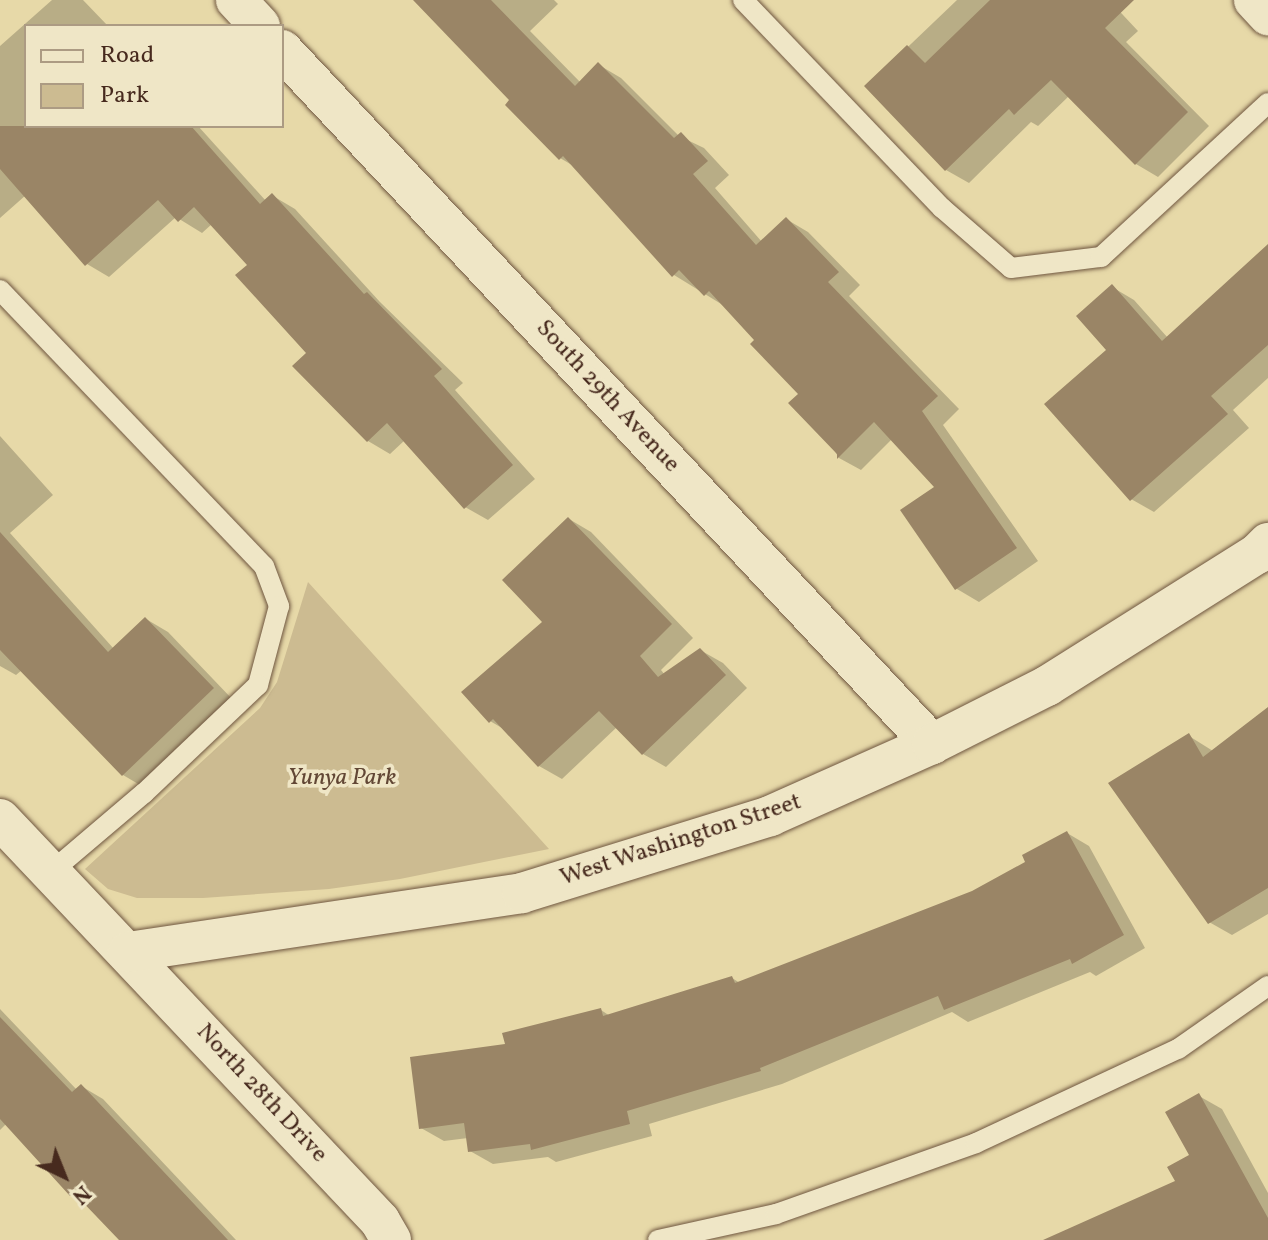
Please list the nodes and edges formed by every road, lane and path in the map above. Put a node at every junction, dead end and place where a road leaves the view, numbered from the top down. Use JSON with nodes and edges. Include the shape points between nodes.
{"nodes":[{"id":1,"x":236,"y":0,"type":"edge"},
{"id":2,"x":743,"y":0,"type":"edge"},
{"id":3,"x":1254,"y":0,"type":"edge"},
{"id":4,"x":1268,"y":15,"type":"edge"},
{"id":5,"x":258,"y":24,"type":"edge"},
{"id":6,"x":284,"y":52,"type":"edge"},
{"id":7,"x":1268,"y":103,"type":"edge"},
{"id":8,"x":0,"y":290,"type":"edge"},
{"id":9,"x":1268,"y":543,"type":"edge"},
{"id":10,"x":932,"y":744,"type":"junction"},
{"id":11,"x":0,"y":819,"type":"edge"},
{"id":12,"x":52,"y":871,"type":"junction"},
{"id":13,"x":128,"y":952,"type":"junction"},
{"id":14,"x":1268,"y":986,"type":"edge"},
{"id":15,"x":391,"y":1240,"type":"edge"},
{"id":16,"x":658,"y":1240,"type":"edge"}],
"edges":[{"from":1,"to":5,"type":"street"},
{"from":2,"to":7,"type":"lane","via":[[942,208],[1011,268],[1101,257]]},
{"from":3,"to":4,"type":"street"},
{"from":6,"to":10,"type":"street","name":"South 29th Avenue"},
{"from":8,"to":12,"type":"lane","via":[[264,566],[279,606],[258,685]]},
{"from":9,"to":10,"type":"street","name":"West Washington Street","via":[[1047,686]]},
{"from":10,"to":13,"type":"street","name":"West Washington Street","via":[[770,816],[522,893]]},
{"from":11,"to":12,"type":"street","name":"North 28th Drive"},
{"from":12,"to":13,"type":"street","name":"North 28th Drive"},
{"from":13,"to":15,"type":"street","name":"North 28th Drive","via":[[380,1221]]},
{"from":14,"to":16,"type":"lane","via":[[1178,1049],[976,1143],[776,1214]]}]}
